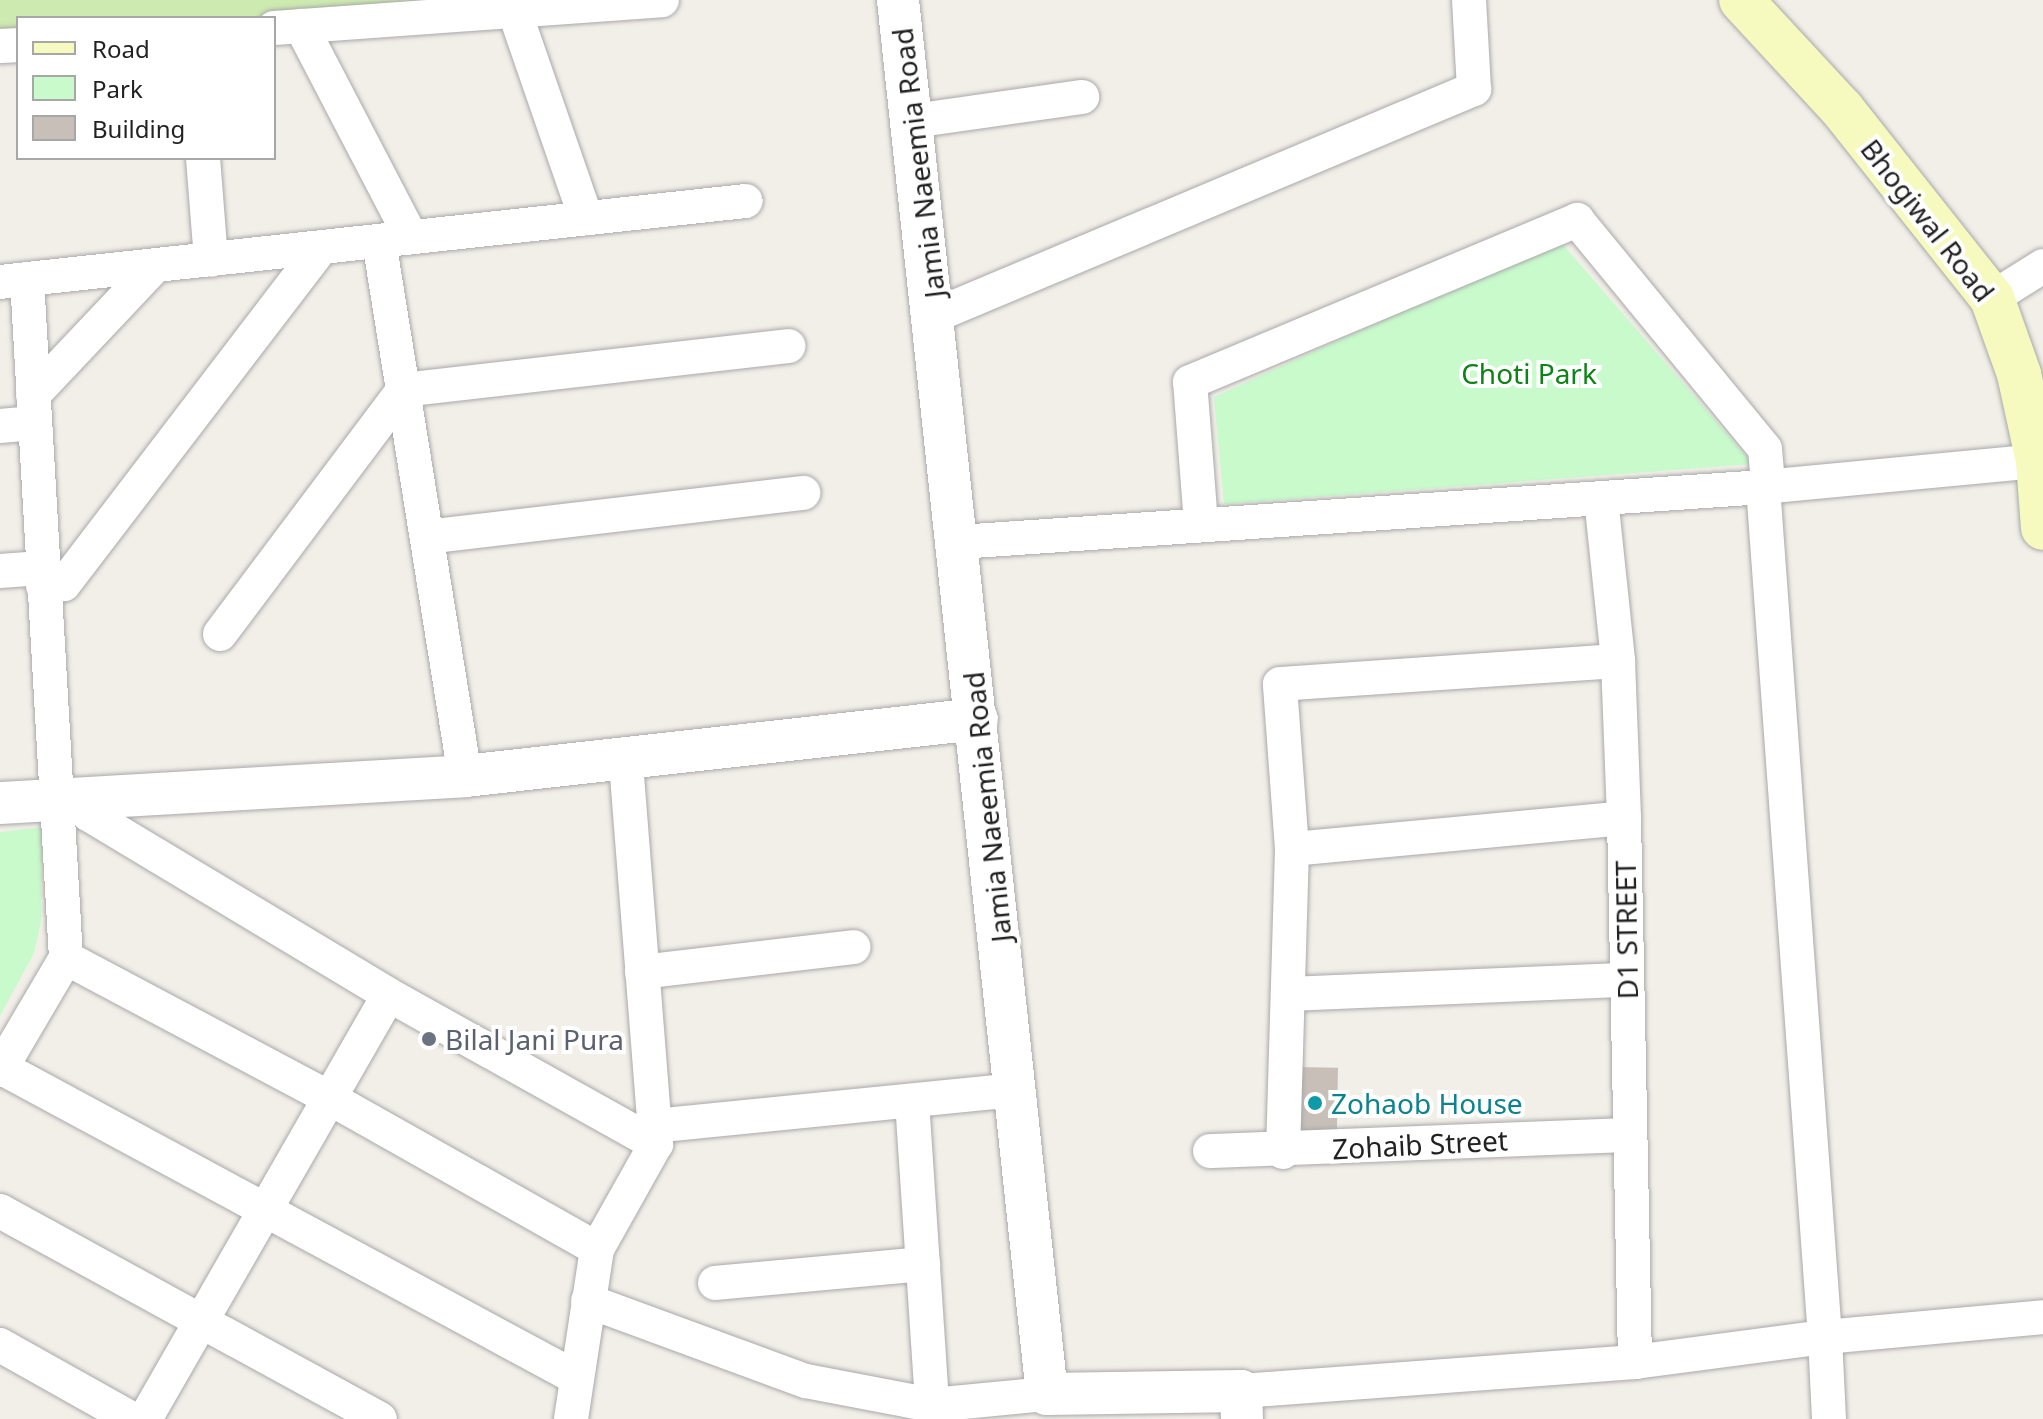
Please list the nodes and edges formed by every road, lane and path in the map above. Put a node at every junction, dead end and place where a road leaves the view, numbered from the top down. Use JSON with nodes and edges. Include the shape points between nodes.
{"nodes":[{"id":1,"x":898,"y":0,"type":"edge"},
{"id":2,"x":1469,"y":0,"type":"edge"},
{"id":3,"x":1741,"y":0,"type":"edge"},
{"id":4,"x":645,"y":1,"type":"edge"},
{"id":5,"x":515,"y":13,"type":"junction"},
{"id":6,"x":288,"y":27,"type":"edge"},
{"id":7,"x":1082,"y":97,"type":"dead end"},
{"id":8,"x":913,"y":121,"type":"junction"},
{"id":9,"x":203,"y":160,"type":"edge"},
{"id":10,"x":746,"y":201,"type":"dead end"},
{"id":11,"x":586,"y":218,"type":"junction"},
{"id":12,"x":395,"y":239,"type":"junction"},
{"id":13,"x":322,"y":247,"type":"junction"},
{"id":14,"x":211,"y":260,"type":"junction"},
{"id":15,"x":156,"y":265,"type":"junction"},
{"id":16,"x":2043,"y":266,"type":"edge"},
{"id":17,"x":14,"y":281,"type":"edge"},
{"id":18,"x":1992,"y":298,"type":"junction"},
{"id":19,"x":936,"y":315,"type":"junction"},
{"id":20,"x":788,"y":346,"type":"dead end"},
{"id":21,"x":403,"y":390,"type":"junction"},
{"id":22,"x":34,"y":409,"type":"junction"},
{"id":23,"x":0,"y":426,"type":"edge"},
{"id":24,"x":2038,"y":461,"type":"junction"},
{"id":25,"x":1766,"y":486,"type":"junction"},
{"id":26,"x":803,"y":493,"type":"dead end"},
{"id":27,"x":1601,"y":498,"type":"junction"},
{"id":28,"x":1201,"y":524,"type":"junction"},
{"id":29,"x":2043,"y":528,"type":"edge"},
{"id":30,"x":427,"y":537,"type":"junction"},
{"id":31,"x":959,"y":542,"type":"junction"},
{"id":32,"x":0,"y":571,"type":"edge"},
{"id":33,"x":42,"y":577,"type":"junction"},
{"id":34,"x":220,"y":634,"type":"dead end"},
{"id":35,"x":1618,"y":661,"type":"junction"},
{"id":36,"x":977,"y":719,"type":"junction"},
{"id":37,"x":626,"y":761,"type":"junction"},
{"id":38,"x":465,"y":776,"type":"junction"},
{"id":39,"x":68,"y":797,"type":"junction"},
{"id":40,"x":0,"y":803,"type":"edge"},
{"id":41,"x":1624,"y":818,"type":"junction"},
{"id":42,"x":1292,"y":849,"type":"junction"},
{"id":43,"x":854,"y":947,"type":"dead end"},
{"id":44,"x":66,"y":958,"type":"junction"},
{"id":45,"x":642,"y":972,"type":"junction"},
{"id":46,"x":1627,"y":980,"type":"junction"},
{"id":47,"x":1288,"y":994,"type":"junction"},
{"id":48,"x":389,"y":995,"type":"junction"},
{"id":49,"x":1,"y":1069,"type":"edge"},
{"id":50,"x":1017,"y":1090,"type":"junction"},
{"id":51,"x":333,"y":1100,"type":"junction"},
{"id":52,"x":912,"y":1101,"type":"junction"},
{"id":53,"x":655,"y":1135,"type":"junction"},
{"id":54,"x":1630,"y":1135,"type":"junction"},
{"id":55,"x":1210,"y":1151,"type":"dead end"},
{"id":56,"x":1283,"y":1152,"type":"junction"},
{"id":57,"x":0,"y":1211,"type":"edge"},
{"id":58,"x":268,"y":1212,"type":"junction"},
{"id":59,"x":597,"y":1249,"type":"junction"},
{"id":60,"x":923,"y":1264,"type":"junction"},
{"id":61,"x":715,"y":1283,"type":"dead end"},
{"id":62,"x":588,"y":1301,"type":"junction"},
{"id":63,"x":2043,"y":1317,"type":"edge"},
{"id":64,"x":203,"y":1319,"type":"junction"},
{"id":65,"x":1825,"y":1337,"type":"junction"},
{"id":66,"x":0,"y":1345,"type":"edge"},
{"id":67,"x":1635,"y":1362,"type":"junction"},
{"id":68,"x":575,"y":1377,"type":"junction"},
{"id":69,"x":1047,"y":1394,"type":"junction"},
{"id":70,"x":1242,"y":1405,"type":"edge"},
{"id":71,"x":933,"y":1412,"type":"edge"},
{"id":72,"x":132,"y":1419,"type":"edge"},
{"id":73,"x":145,"y":1419,"type":"edge"},
{"id":74,"x":380,"y":1419,"type":"edge"},
{"id":75,"x":571,"y":1419,"type":"edge"},
{"id":76,"x":1829,"y":1419,"type":"edge"}],
"edges":[{"from":1,"to":8,"type":"street","name":"Jamia Naeemia Road"},
{"from":2,"to":19,"type":"street","via":[[1474,89]]},
{"from":3,"to":18,"type":"main road","name":"Bhogiwal Road","via":[[1842,109]]},
{"from":4,"to":5,"type":"street"},
{"from":5,"to":6,"type":"street"},
{"from":5,"to":11,"type":"street"},
{"from":6,"to":12,"type":"street"},
{"from":7,"to":8,"type":"street"},
{"from":8,"to":19,"type":"street","name":"Jamia Naeemia Road"},
{"from":9,"to":14,"type":"street"},
{"from":10,"to":11,"type":"street"},
{"from":11,"to":12,"type":"street"},
{"from":12,"to":13,"type":"street"},
{"from":12,"to":21,"type":"street"},
{"from":13,"to":14,"type":"street"},
{"from":13,"to":33,"type":"street","via":[[64,584]]},
{"from":14,"to":15,"type":"street"},
{"from":15,"to":17,"type":"street"},
{"from":15,"to":22,"type":"street"},
{"from":16,"to":18,"type":"street"},
{"from":17,"to":22,"type":"street"},
{"from":18,"to":24,"type":"main road","name":"Bhogiwal Road","via":[[2019,374]]},
{"from":19,"to":31,"type":"street","name":"Jamia Naeemia Road"},
{"from":20,"to":21,"type":"street"},
{"from":21,"to":30,"type":"street"},
{"from":21,"to":34,"type":"street"},
{"from":22,"to":23,"type":"street"},
{"from":22,"to":33,"type":"street"},
{"from":24,"to":25,"type":"street"},
{"from":24,"to":29,"type":"main road","name":"Bhogiwal Road"},
{"from":25,"to":27,"type":"street"},
{"from":25,"to":28,"type":"street","via":[[1765,449],[1577,220],[1190,382]]},
{"from":25,"to":65,"type":"street"},
{"from":26,"to":30,"type":"street"},
{"from":27,"to":28,"type":"street"},
{"from":27,"to":35,"type":"street","name":"D1 STREET"},
{"from":28,"to":31,"type":"street"},
{"from":30,"to":38,"type":"street"},
{"from":31,"to":36,"type":"street","name":"Jamia Naeemia Road"},
{"from":32,"to":33,"type":"street"},
{"from":33,"to":39,"type":"street"},
{"from":35,"to":41,"type":"street","name":"D1 STREET"},
{"from":35,"to":42,"type":"street","via":[[1280,684]]},
{"from":36,"to":37,"type":"street"},
{"from":36,"to":50,"type":"street","name":"Jamia Naeemia Road"},
{"from":37,"to":38,"type":"street"},
{"from":37,"to":45,"type":"street"},
{"from":38,"to":39,"type":"street"},
{"from":39,"to":40,"type":"street"},
{"from":39,"to":44,"type":"street"},
{"from":39,"to":48,"type":"street"},
{"from":41,"to":42,"type":"street"},
{"from":41,"to":46,"type":"street","name":"D1 STREET"},
{"from":42,"to":47,"type":"street"},
{"from":43,"to":45,"type":"street"},
{"from":44,"to":49,"type":"street"},
{"from":44,"to":51,"type":"street"},
{"from":45,"to":53,"type":"street"},
{"from":46,"to":47,"type":"street"},
{"from":46,"to":54,"type":"street","name":"D1 STREET"},
{"from":47,"to":56,"type":"street"},
{"from":48,"to":51,"type":"street"},
{"from":48,"to":53,"type":"street"},
{"from":49,"to":58,"type":"street"},
{"from":50,"to":52,"type":"street"},
{"from":50,"to":69,"type":"street","name":"Jamia Naeemia Road"},
{"from":51,"to":58,"type":"street"},
{"from":51,"to":59,"type":"street"},
{"from":52,"to":53,"type":"street"},
{"from":52,"to":60,"type":"street"},
{"from":53,"to":59,"type":"street"},
{"from":54,"to":56,"type":"street","name":"Zohaib Street"},
{"from":54,"to":67,"type":"street","name":"D1 STREET"},
{"from":55,"to":56,"type":"street","name":"Zohaib Street"},
{"from":57,"to":64,"type":"street"},
{"from":58,"to":64,"type":"street"},
{"from":58,"to":68,"type":"street"},
{"from":59,"to":62,"type":"street"},
{"from":60,"to":61,"type":"street"},
{"from":60,"to":71,"type":"street"},
{"from":62,"to":68,"type":"street"},
{"from":62,"to":71,"type":"street","via":[[806,1381]]},
{"from":63,"to":65,"type":"street"},
{"from":64,"to":73,"type":"street"},
{"from":64,"to":74,"type":"street"},
{"from":65,"to":67,"type":"street"},
{"from":65,"to":76,"type":"street"},
{"from":66,"to":72,"type":"street"},
{"from":67,"to":70,"type":"street"},
{"from":68,"to":75,"type":"street"},
{"from":69,"to":70,"type":"street"},
{"from":69,"to":71,"type":"street"}]}
